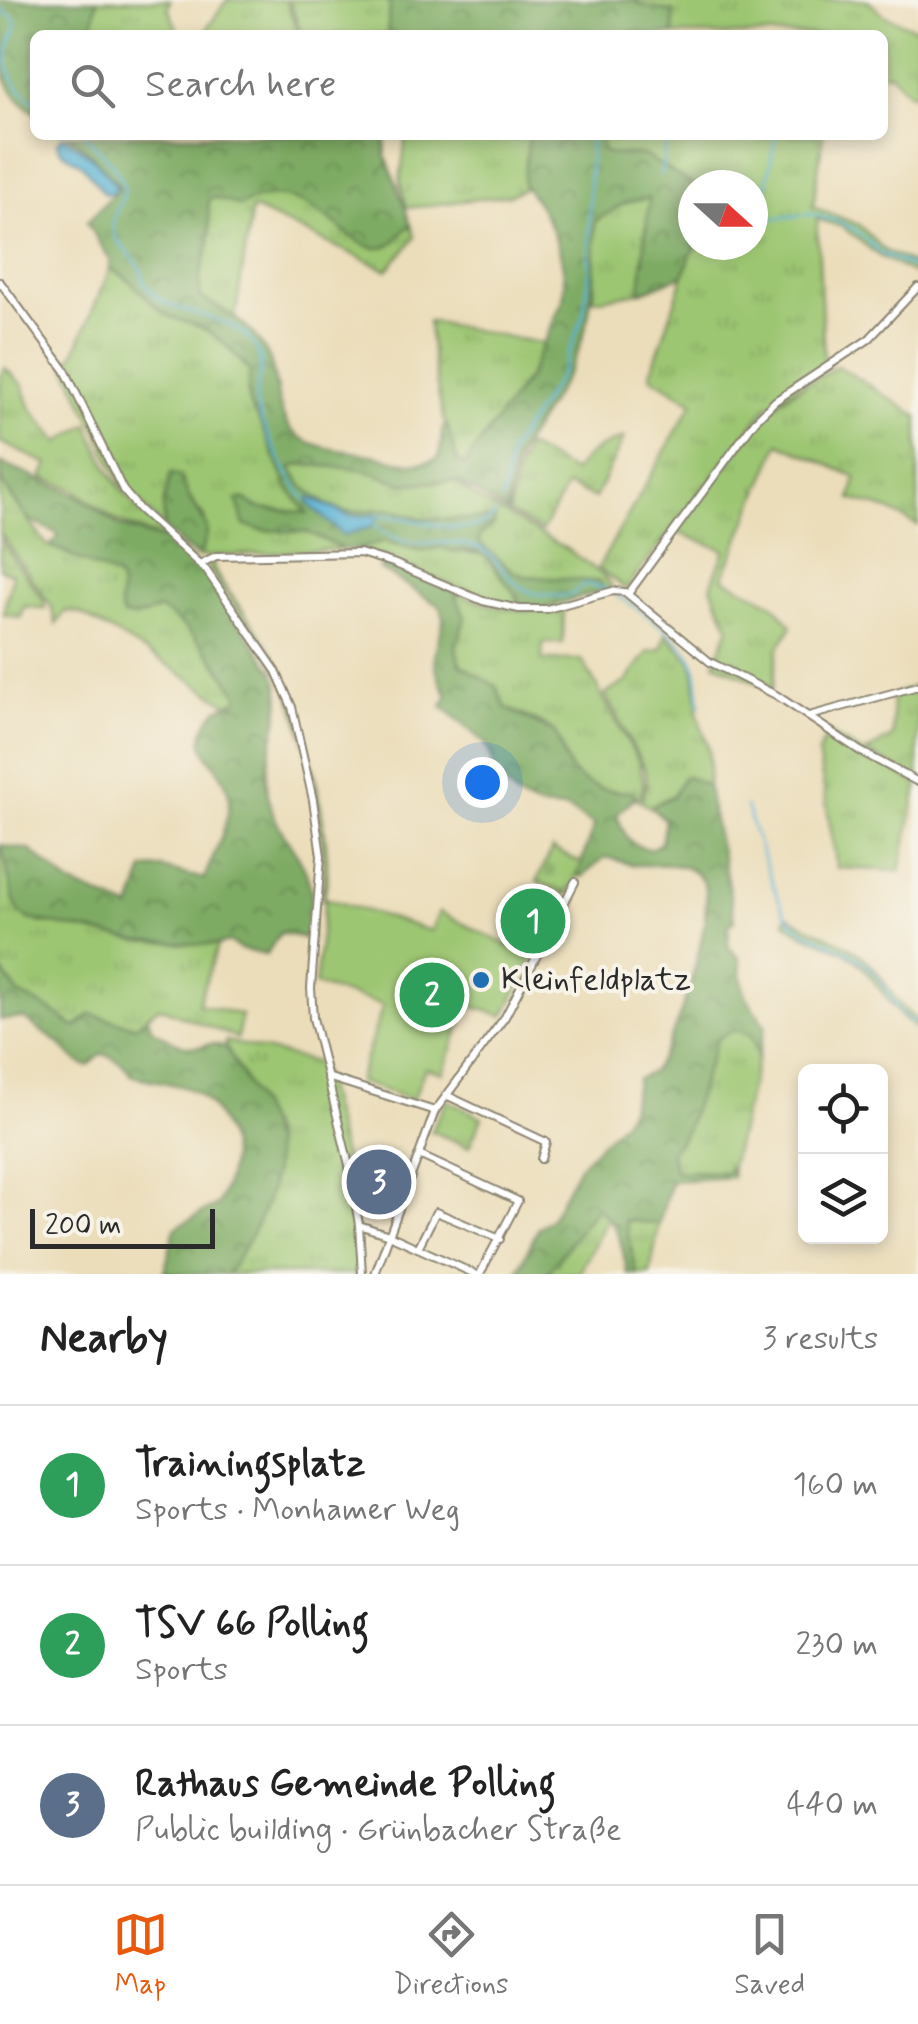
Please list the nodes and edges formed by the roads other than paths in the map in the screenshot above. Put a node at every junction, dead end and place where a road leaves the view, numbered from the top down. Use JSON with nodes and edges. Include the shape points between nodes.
{"nodes":[{"id":1,"x":0,"y":282,"type":"edge"},
{"id":2,"x":918,"y":288,"type":"edge"},
{"id":3,"x":200,"y":564,"type":"junction"},
{"id":4,"x":628,"y":594,"type":"junction"},
{"id":5,"x":918,"y":686,"type":"edge"},
{"id":6,"x":809,"y":716,"type":"junction"},
{"id":7,"x":918,"y":782,"type":"edge"},
{"id":8,"x":575,"y":882,"type":"dead end"},
{"id":9,"x":327,"y":1077,"type":"junction"},
{"id":10,"x":446,"y":1095,"type":"junction"},
{"id":11,"x":435,"y":1111,"type":"junction"},
{"id":12,"x":419,"y":1155,"type":"junction"},
{"id":13,"x":542,"y":1159,"type":"dead end"},
{"id":14,"x":359,"y":1225,"type":"junction"},
{"id":15,"x":389,"y":1235,"type":"junction"},
{"id":16,"x":500,"y":1239,"type":"junction"},
{"id":17,"x":418,"y":1248,"type":"junction"},
{"id":18,"x":362,"y":1274,"type":"edge"},
{"id":19,"x":375,"y":1274,"type":"edge"},
{"id":20,"x":478,"y":1274,"type":"edge"}],
"edges":[{"from":1,"to":3,"type":"street","via":[[65,370],[123,490]]},
{"from":2,"to":4,"type":"street","via":[[869,339],[755,421]]},
{"from":3,"to":4,"type":"street","via":[[216,556],[360,553],[519,609]]},
{"from":3,"to":9,"type":"street","via":[[276,671],[292,707],[318,829],[311,1006]]},
{"from":4,"to":6,"type":"street","via":[[703,658]]},
{"from":5,"to":6,"type":"street"},
{"from":6,"to":7,"type":"street"},
{"from":8,"to":10,"type":"street","via":[[505,1017]]},
{"from":9,"to":11,"type":"street"},
{"from":9,"to":14,"type":"street"},
{"from":10,"to":11,"type":"street"},
{"from":10,"to":13,"type":"street","via":[[546,1142]]},
{"from":11,"to":12,"type":"street"},
{"from":12,"to":15,"type":"street"},
{"from":12,"to":16,"type":"street","via":[[518,1201]]},
{"from":14,"to":15,"type":"street"},
{"from":14,"to":18,"type":"street"},
{"from":15,"to":17,"type":"street"},
{"from":15,"to":19,"type":"street"},
{"from":16,"to":17,"type":"street","via":[[436,1212]]},
{"from":16,"to":20,"type":"street"},
{"from":17,"to":20,"type":"street"}]}
